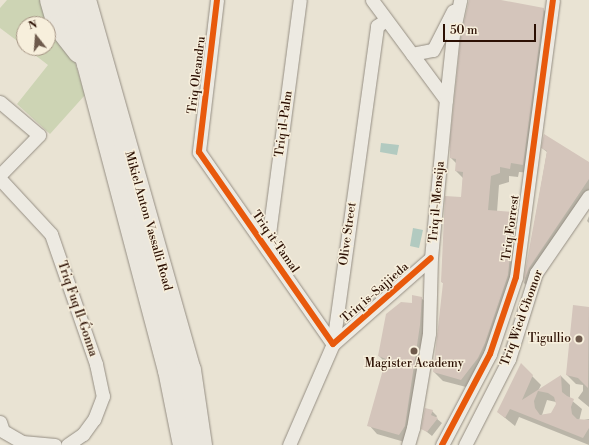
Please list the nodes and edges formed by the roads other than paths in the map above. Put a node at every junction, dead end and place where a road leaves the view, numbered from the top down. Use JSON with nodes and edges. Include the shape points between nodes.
{"nodes":[{"id":1,"x":50,"y":0,"type":"edge"},
{"id":2,"x":68,"y":0,"type":"edge"},
{"id":3,"x":85,"y":0,"type":"edge"},
{"id":4,"x":217,"y":0,"type":"edge"},
{"id":5,"x":300,"y":0,"type":"edge"},
{"id":6,"x":372,"y":0,"type":"edge"},
{"id":7,"x":459,"y":0,"type":"edge"},
{"id":8,"x":553,"y":0,"type":"edge"},
{"id":9,"x":386,"y":20,"type":"junction"},
{"id":10,"x":433,"y":50,"type":"junction"},
{"id":11,"x":451,"y":53,"type":"junction"},
{"id":12,"x":412,"y":54,"type":"junction"},
{"id":13,"x":88,"y":64,"type":"junction"},
{"id":14,"x":446,"y":100,"type":"junction"},
{"id":15,"x":0,"y":102,"type":"edge"},
{"id":16,"x":199,"y":152,"type":"joint"},
{"id":17,"x":0,"y":175,"type":"edge"},
{"id":18,"x":0,"y":179,"type":"edge"},
{"id":19,"x":589,"y":196,"type":"edge"},
{"id":20,"x":267,"y":249,"type":"junction"},
{"id":21,"x":431,"y":258,"type":"junction"},
{"id":22,"x":536,"y":273,"type":"junction"},
{"id":23,"x":516,"y":277,"type":"junction"},
{"id":24,"x":333,"y":344,"type":"junction"},
{"id":25,"x":0,"y":422,"type":"edge"},
{"id":26,"x":55,"y":445,"type":"edge"},
{"id":27,"x":67,"y":445,"type":"edge"},
{"id":28,"x":184,"y":445,"type":"edge"},
{"id":29,"x":200,"y":445,"type":"edge"},
{"id":30,"x":289,"y":445,"type":"edge"},
{"id":31,"x":408,"y":445,"type":"edge"},
{"id":32,"x":442,"y":445,"type":"edge"},
{"id":33,"x":465,"y":445,"type":"edge"}],
"edges":[{"from":1,"to":13,"type":"highway","via":[[58,25]]},
{"from":2,"to":13,"type":"highway","name":"Mikiel Anton Vassalli Road"},
{"from":3,"to":29,"type":"highway","name":"Mikiel Anton Vassalli Road","via":[[190,370]]},
{"from":4,"to":16,"type":"street","name":"Triq Oleandru"},
{"from":5,"to":20,"type":"street","name":"Triq il-Palm"},
{"from":6,"to":9,"type":"street"},
{"from":7,"to":10,"type":"street","name":"Triq il-Mensija"},
{"from":7,"to":11,"type":"street","name":"Triq il-Mensija"},
{"from":8,"to":23,"type":"street","name":"Triq Forrest"},
{"from":9,"to":12,"type":"street"},
{"from":9,"to":24,"type":"street","name":"Olive Street","via":[[377,26]]},
{"from":10,"to":11,"type":"street"},
{"from":10,"to":12,"type":"street"},
{"from":11,"to":14,"type":"street","name":"Triq il-Mensija"},
{"from":12,"to":14,"type":"street"},
{"from":13,"to":28,"type":"highway","name":"Mikiel Anton Vassalli Road","via":[[169,370]]},
{"from":14,"to":21,"type":"street","name":"Triq il-Mensija"},
{"from":15,"to":17,"type":"street","via":[[39,135]]},
{"from":16,"to":20,"type":"street","name":"Triq it-Tamal"},
{"from":18,"to":27,"type":"street","name":"Triq Fuq Il-Ǵonna","via":[[51,234],[96,364],[103,396],[94,419],[82,434]]},
{"from":19,"to":22,"type":"street","name":"Triq Wied Għomor"},
{"from":20,"to":24,"type":"street","name":"Triq it-Tamal"},
{"from":21,"to":24,"type":"street","name":"Triq is-Sajjieda"},
{"from":21,"to":31,"type":"street","name":"Triq il-Mensija","via":[[429,333]]},
{"from":22,"to":23,"type":"street"},
{"from":22,"to":33,"type":"street","name":"Triq Wied Għomor","via":[[509,359]]},
{"from":23,"to":32,"type":"street","name":"Triq Forrest","via":[[490,354]]},
{"from":24,"to":30,"type":"street","name":"Olive Street"},
{"from":25,"to":26,"type":"street","via":[[3,431],[22,442]]}]}
